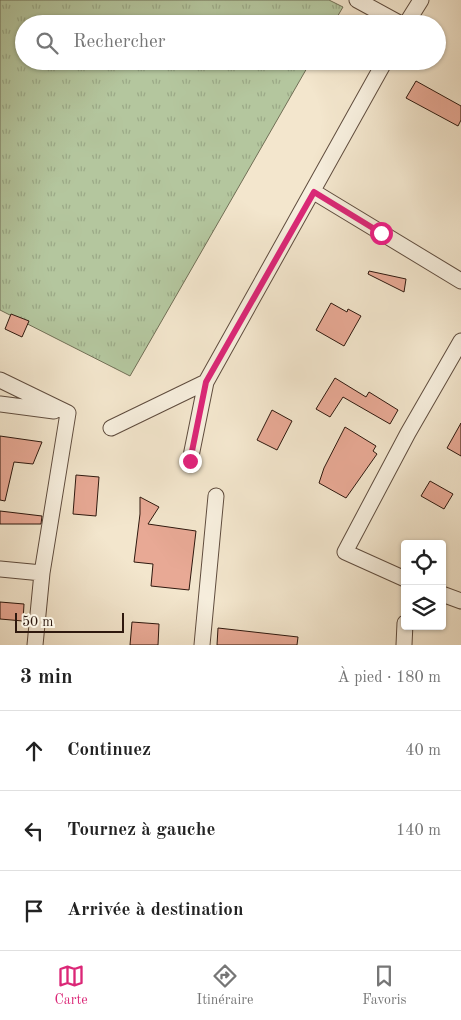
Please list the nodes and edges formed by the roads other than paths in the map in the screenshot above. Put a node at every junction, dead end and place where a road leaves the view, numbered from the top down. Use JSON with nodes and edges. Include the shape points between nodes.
{"nodes":[{"id":1,"x":357,"y":0,"type":"edge"},
{"id":2,"x":421,"y":0,"type":"edge"},
{"id":3,"x":385,"y":15,"type":"edge"},
{"id":4,"x":412,"y":15,"type":"edge"},
{"id":5,"x":380,"y":70,"type":"edge"},
{"id":6,"x":314,"y":192,"type":"junction"},
{"id":7,"x":461,"y":281,"type":"edge"},
{"id":8,"x":461,"y":341,"type":"edge"},
{"id":9,"x":0,"y":380,"type":"edge"},
{"id":10,"x":206,"y":382,"type":"junction"},
{"id":11,"x":0,"y":404,"type":"edge"},
{"id":12,"x":68,"y":413,"type":"junction"},
{"id":13,"x":111,"y":428,"type":"dead end"},
{"id":14,"x":190,"y":461,"type":"dead end"},
{"id":15,"x":216,"y":496,"type":"dead end"},
{"id":16,"x":0,"y":569,"type":"edge"},
{"id":17,"x":42,"y":573,"type":"junction"},
{"id":18,"x":401,"y":577,"type":"edge"},
{"id":19,"x":446,"y":595,"type":"edge"},
{"id":20,"x":461,"y":601,"type":"edge"},
{"id":21,"x":405,"y":630,"type":"edge"},
{"id":22,"x":35,"y":645,"type":"edge"},
{"id":23,"x":202,"y":645,"type":"edge"},
{"id":24,"x":404,"y":645,"type":"edge"}],
"edges":[{"from":1,"to":3,"type":"street"},
{"from":2,"to":4,"type":"street"},
{"from":5,"to":6,"type":"street"},
{"from":6,"to":7,"type":"street"},
{"from":6,"to":10,"type":"street"},
{"from":8,"to":18,"type":"street","via":[[408,433],[346,552]]},
{"from":9,"to":12,"type":"street"},
{"from":10,"to":13,"type":"street"},
{"from":10,"to":14,"type":"street"},
{"from":11,"to":12,"type":"street"},
{"from":12,"to":17,"type":"street"},
{"from":15,"to":23,"type":"street"},
{"from":16,"to":17,"type":"street"},
{"from":17,"to":22,"type":"street"},
{"from":19,"to":20,"type":"street"},
{"from":21,"to":24,"type":"street"}]}
